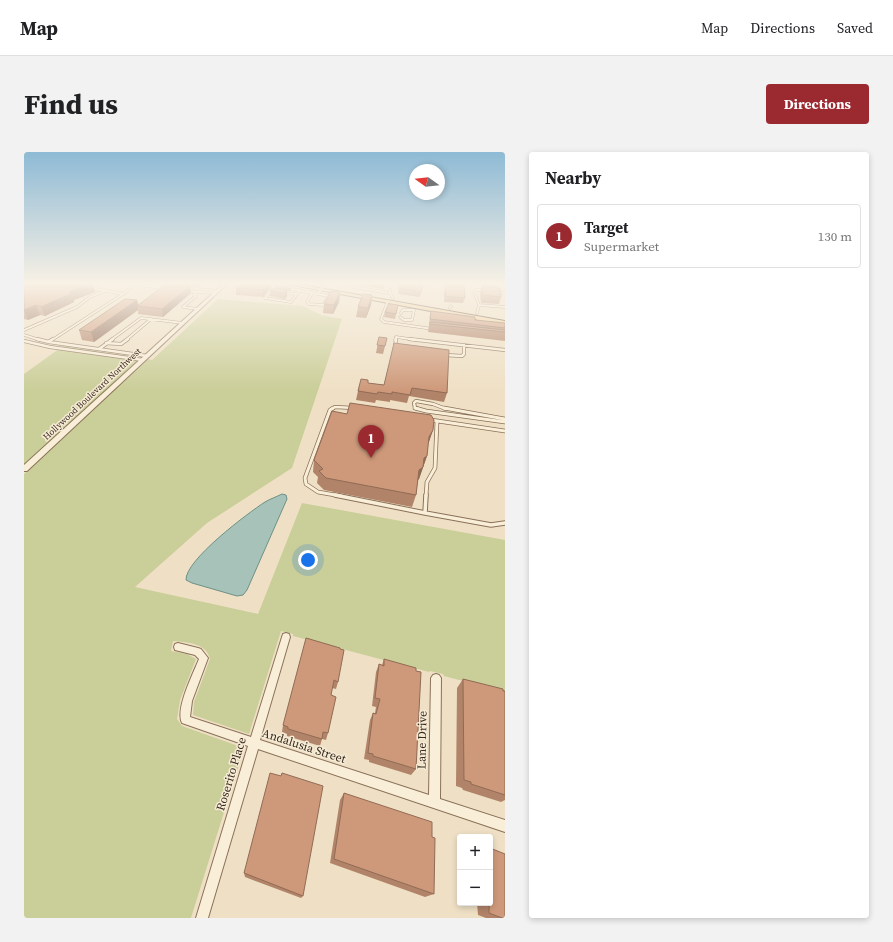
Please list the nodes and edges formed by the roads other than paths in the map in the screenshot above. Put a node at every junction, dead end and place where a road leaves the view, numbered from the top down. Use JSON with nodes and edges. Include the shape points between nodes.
{"nodes":[{"id":1,"x":48,"y":320,"type":"edge"},
{"id":2,"x":83,"y":320,"type":"edge"},
{"id":3,"x":138,"y":320,"type":"edge"},
{"id":4,"x":150,"y":320,"type":"edge"},
{"id":5,"x":157,"y":320,"type":"edge"},
{"id":6,"x":186,"y":320,"type":"edge"},
{"id":7,"x":382,"y":320,"type":"edge"},
{"id":8,"x":494,"y":320,"type":"edge"},
{"id":9,"x":505,"y":322,"type":"edge"},
{"id":10,"x":183,"y":323,"type":"junction"},
{"id":11,"x":24,"y":326,"type":"edge"},
{"id":12,"x":30,"y":328,"type":"junction"},
{"id":13,"x":435,"y":329,"type":"edge"},
{"id":14,"x":24,"y":330,"type":"edge"},
{"id":15,"x":24,"y":335,"type":"edge"},
{"id":16,"x":24,"y":341,"type":"edge"},
{"id":17,"x":48,"y":342,"type":"junction"},
{"id":18,"x":106,"y":343,"type":"junction"},
{"id":19,"x":464,"y":345,"type":"junction"},
{"id":20,"x":42,"y":346,"type":"junction"},
{"id":21,"x":398,"y":348,"type":"edge"},
{"id":22,"x":99,"y":349,"type":"junction"},
{"id":23,"x":505,"y":350,"type":"edge"},
{"id":24,"x":440,"y":354,"type":"edge"},
{"id":25,"x":145,"y":358,"type":"junction"},
{"id":26,"x":355,"y":409,"type":"edge"},
{"id":27,"x":505,"y":419,"type":"edge"},
{"id":28,"x":430,"y":420,"type":"edge"},
{"id":29,"x":437,"y":421,"type":"junction"},
{"id":30,"x":505,"y":422,"type":"edge"},
{"id":31,"x":505,"y":431,"type":"edge"},
{"id":32,"x":24,"y":469,"type":"edge"},
{"id":33,"x":425,"y":513,"type":"junction"},
{"id":34,"x":505,"y":522,"type":"edge"},
{"id":35,"x":286,"y":637,"type":"dead end"},
{"id":36,"x":178,"y":647,"type":"dead end"},
{"id":37,"x":436,"y":678,"type":"dead end"},
{"id":38,"x":254,"y":743,"type":"junction"},
{"id":39,"x":434,"y":802,"type":"junction"},
{"id":40,"x":505,"y":826,"type":"edge"},
{"id":41,"x":202,"y":918,"type":"edge"}],
"edges":[{"from":1,"to":12,"type":"lane"},
{"from":2,"to":17,"type":"lane"},
{"from":3,"to":18,"type":"lane"},
{"from":4,"to":18,"type":"lane","via":[[121,344]]},
{"from":5,"to":10,"type":"lane"},
{"from":6,"to":10,"type":"street","name":"Hollywood Boulevard Northwest"},
{"from":7,"to":13,"type":"lane"},
{"from":8,"to":9,"type":"main road"},
{"from":10,"to":25,"type":"street","name":"Hollywood Boulevard Northwest"},
{"from":11,"to":12,"type":"lane"},
{"from":12,"to":14,"type":"lane"},
{"from":15,"to":17,"type":"lane"},
{"from":16,"to":20,"type":"lane"},
{"from":17,"to":20,"type":"lane"},
{"from":17,"to":22,"type":"lane"},
{"from":18,"to":22,"type":"lane"},
{"from":19,"to":21,"type":"lane","via":[[396,337],[394,346]]},
{"from":19,"to":23,"type":"lane"},
{"from":19,"to":24,"type":"lane","via":[[462,356]]},
{"from":20,"to":25,"type":"lane"},
{"from":22,"to":25,"type":"lane"},
{"from":25,"to":32,"type":"street","name":"Hollywood Boulevard Northwest"},
{"from":26,"to":33,"type":"lane","via":[[340,406],[330,410],[305,478],[306,484],[318,492]]},
{"from":27,"to":30,"type":"lane","via":[[449,410],[416,401],[414,403],[415,408],[426,411]]},
{"from":28,"to":29,"type":"lane"},
{"from":29,"to":31,"type":"lane"},
{"from":29,"to":33,"type":"lane","via":[[435,468],[428,482]]},
{"from":33,"to":34,"type":"lane","via":[[491,525]]},
{"from":35,"to":38,"type":"street","name":"Roserito Place"},
{"from":36,"to":38,"type":"street","name":"Andalusia Street","via":[[198,652],[204,658],[187,701],[185,720]]},
{"from":37,"to":39,"type":"street","name":"Lane Drive"},
{"from":38,"to":39,"type":"street","name":"Andalusia Street"},
{"from":38,"to":41,"type":"street","name":"Roserito Place"},
{"from":39,"to":40,"type":"street","name":"Andalusia Street"}]}
